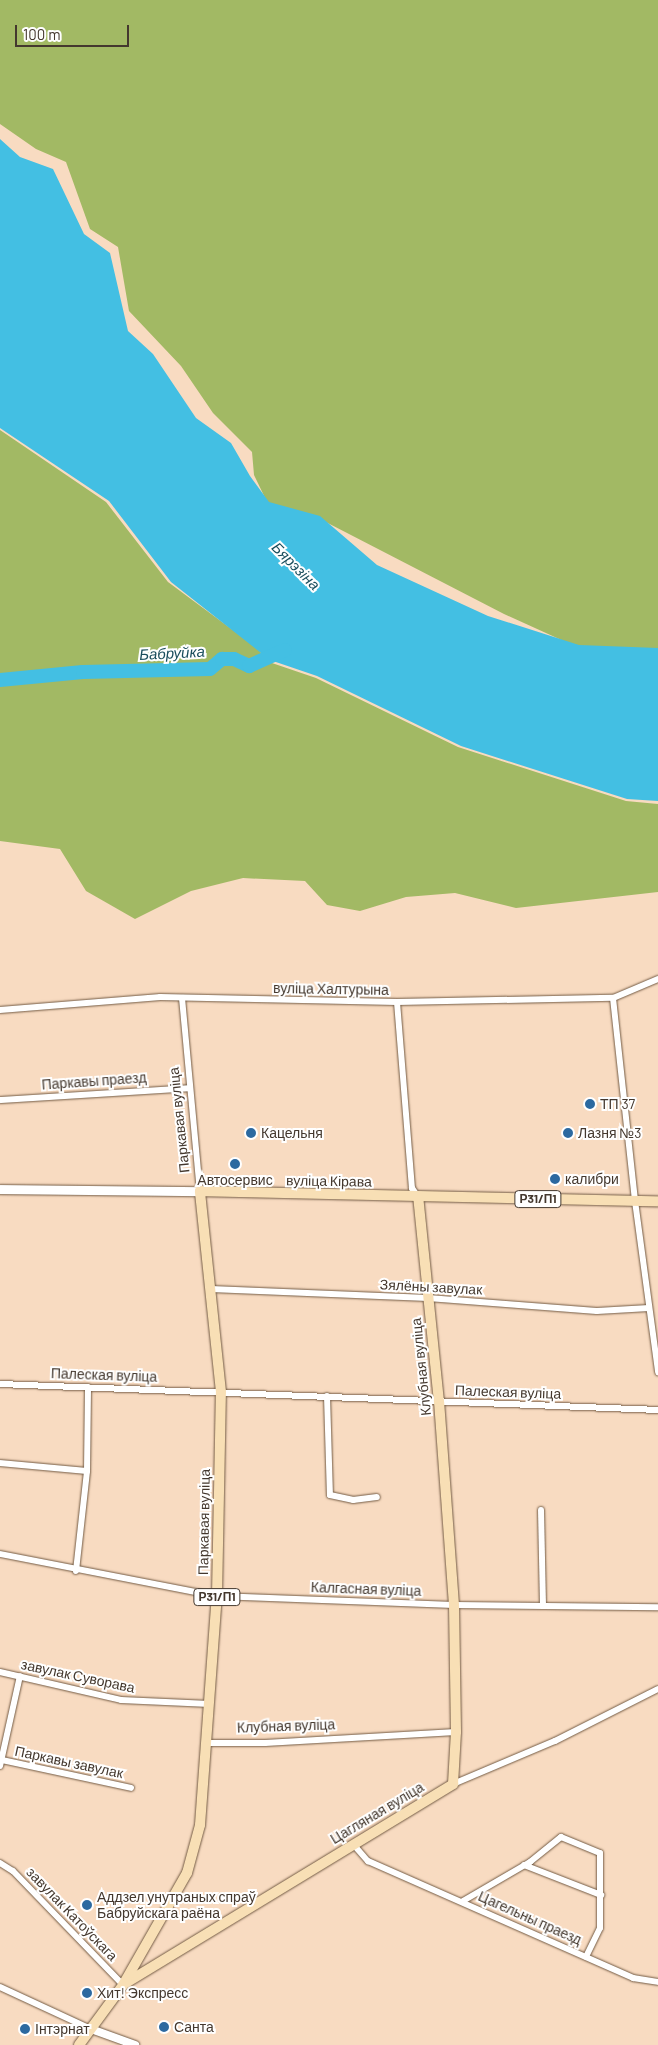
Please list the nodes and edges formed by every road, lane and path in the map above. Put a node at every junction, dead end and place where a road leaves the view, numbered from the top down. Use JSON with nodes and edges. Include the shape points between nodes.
{"nodes":[{"id":1,"x":658,"y":979,"type":"edge"},
{"id":2,"x":182,"y":998,"type":"junction"},
{"id":3,"x":613,"y":998,"type":"junction"},
{"id":4,"x":397,"y":1002,"type":"junction"},
{"id":5,"x":0,"y":1010,"type":"edge"},
{"id":6,"x":190,"y":1088,"type":"junction"},
{"id":7,"x":0,"y":1100,"type":"edge"},
{"id":8,"x":0,"y":1188,"type":"edge"},
{"id":9,"x":200,"y":1191,"type":"junction"},
{"id":10,"x":418,"y":1197,"type":"junction"},
{"id":11,"x":635,"y":1201,"type":"junction"},
{"id":12,"x":658,"y":1201,"type":"edge"},
{"id":13,"x":211,"y":1289,"type":"junction"},
{"id":14,"x":428,"y":1298,"type":"junction"},
{"id":15,"x":649,"y":1308,"type":"junction"},
{"id":16,"x":656,"y":1343,"type":"edge"},
{"id":17,"x":658,"y":1372,"type":"edge"},
{"id":18,"x":0,"y":1384,"type":"edge"},
{"id":19,"x":88,"y":1388,"type":"junction"},
{"id":20,"x":221,"y":1392,"type":"junction"},
{"id":21,"x":327,"y":1396,"type":"junction"},
{"id":22,"x":439,"y":1402,"type":"junction"},
{"id":23,"x":658,"y":1410,"type":"edge"},
{"id":24,"x":0,"y":1463,"type":"edge"},
{"id":25,"x":87,"y":1472,"type":"junction"},
{"id":26,"x":377,"y":1497,"type":"dead end"},
{"id":27,"x":541,"y":1510,"type":"dead end"},
{"id":28,"x":0,"y":1554,"type":"edge"},
{"id":29,"x":76,"y":1571,"type":"junction"},
{"id":30,"x":217,"y":1596,"type":"junction"},
{"id":31,"x":454,"y":1605,"type":"junction"},
{"id":32,"x":543,"y":1606,"type":"junction"},
{"id":33,"x":658,"y":1607,"type":"edge"},
{"id":34,"x":0,"y":1672,"type":"edge"},
{"id":35,"x":20,"y":1676,"type":"junction"},
{"id":36,"x":658,"y":1689,"type":"edge"},
{"id":37,"x":211,"y":1704,"type":"junction"},
{"id":38,"x":456,"y":1732,"type":"junction"},
{"id":39,"x":208,"y":1743,"type":"junction"},
{"id":40,"x":1,"y":1763,"type":"edge"},
{"id":41,"x":453,"y":1784,"type":"junction"},
{"id":42,"x":131,"y":1788,"type":"dead end"},
{"id":43,"x":353,"y":1844,"type":"junction"},
{"id":44,"x":0,"y":1863,"type":"edge"},
{"id":45,"x":524,"y":1865,"type":"junction"},
{"id":46,"x":601,"y":1895,"type":"junction"},
{"id":47,"x":463,"y":1901,"type":"junction"},
{"id":48,"x":586,"y":1957,"type":"junction"},
{"id":49,"x":658,"y":1982,"type":"edge"},
{"id":50,"x":0,"y":1987,"type":"edge"},
{"id":51,"x":121,"y":1988,"type":"junction"},
{"id":52,"x":91,"y":2029,"type":"junction"},
{"id":53,"x":79,"y":2045,"type":"edge"},
{"id":54,"x":135,"y":2045,"type":"edge"}],
"edges":[{"from":1,"to":3,"type":"street","name":"вуліца Халтурына"},
{"from":2,"to":4,"type":"street","name":"вуліца Халтурына"},
{"from":2,"to":5,"type":"street","name":"вуліца Халтурына"},
{"from":2,"to":6,"type":"street","name":"Паркавая вуліца"},
{"from":3,"to":4,"type":"street","name":"вуліца Халтурына"},
{"from":3,"to":11,"type":"street"},
{"from":4,"to":10,"type":"street","name":"Клубная вуліца","via":[[412,1188]]},
{"from":6,"to":7,"type":"street","name":"Паркавы праезд"},
{"from":6,"to":9,"type":"street","name":"Паркавая вуліца"},
{"from":8,"to":9,"type":"main road","name":"вуліца Кірава"},
{"from":9,"to":10,"type":"main road","name":"вуліца Кірава","number":"Р31/П1"},
{"from":9,"to":13,"type":"main road","name":"Паркавая вуліца","number":"Р31/П1"},
{"from":10,"to":11,"type":"main road","name":"вуліца Кірава","number":"Р31/П1"},
{"from":10,"to":14,"type":"main road","name":"Клубная вуліца"},
{"from":11,"to":12,"type":"main road","name":"вуліца Кірава","number":"Р31/П1"},
{"from":11,"to":15,"type":"street"},
{"from":13,"to":14,"type":"street","name":"Зялёны завулак"},
{"from":13,"to":20,"type":"main road","name":"Паркавая вуліца","number":"Р31/П1"},
{"from":14,"to":15,"type":"street","name":"Зялёны завулак","via":[[597,1311]]},
{"from":14,"to":22,"type":"main road","name":"Клубная вуліца"},
{"from":15,"to":16,"type":"street"},
{"from":16,"to":17,"type":"street"},
{"from":18,"to":19,"type":"street","name":"Палеская вуліца"},
{"from":19,"to":20,"type":"street","name":"Палеская вуліца"},
{"from":19,"to":25,"type":"street"},
{"from":20,"to":21,"type":"street","name":"Палеская вуліца"},
{"from":20,"to":30,"type":"main road","name":"Паркавая вуліца","number":"Р31/П1"},
{"from":21,"to":22,"type":"street","name":"Палеская вуліца"},
{"from":21,"to":26,"type":"street","via":[[330,1495],[353,1500]]},
{"from":22,"to":23,"type":"street","name":"Палеская вуліца"},
{"from":22,"to":31,"type":"main road","name":"Клубная вуліца"},
{"from":24,"to":25,"type":"street"},
{"from":25,"to":29,"type":"street"},
{"from":27,"to":32,"type":"street"},
{"from":28,"to":29,"type":"street","name":"Калгасная вуліца"},
{"from":29,"to":30,"type":"street","name":"Калгасная вуліца"},
{"from":30,"to":31,"type":"street","name":"Калгасная вуліца"},
{"from":30,"to":37,"type":"main road","name":"Паркавая вуліца","number":"Р31/П1"},
{"from":31,"to":32,"type":"street","name":"Калгасная вуліца"},
{"from":31,"to":38,"type":"main road","name":"Клубная вуліца"},
{"from":32,"to":33,"type":"street","name":"Калгасная вуліца"},
{"from":34,"to":35,"type":"street","name":"завулак Суворава"},
{"from":35,"to":37,"type":"street","name":"завулак Суворава","via":[[121,1700]]},
{"from":35,"to":40,"type":"street","name":"Паркавы завулак"},
{"from":36,"to":41,"type":"street","name":"Цагляная вуліца","via":[[555,1741]]},
{"from":37,"to":39,"type":"main road","name":"Паркавая вуліца","number":"Р31/П1"},
{"from":38,"to":39,"type":"street","name":"Клубная вуліца","via":[[265,1743]]},
{"from":38,"to":41,"type":"main road","name":"Клубная вуліца"},
{"from":39,"to":51,"type":"main road","name":"Паркавая вуліца","number":"Р31/П1","via":[[196,1848],[187,1873]]},
{"from":40,"to":42,"type":"street","name":"Паркавы завулак"},
{"from":41,"to":43,"type":"main road","name":"Цагляная вуліца","number":"Р31/П1"},
{"from":43,"to":47,"type":"street","name":"Цагельны праезд","via":[[368,1861]]},
{"from":43,"to":51,"type":"main road","name":"Цагляная вуліца","number":"Р31/П1"},
{"from":44,"to":51,"type":"street","name":"завулак Катоўскага","via":[[13,1871]]},
{"from":45,"to":46,"type":"street"},
{"from":45,"to":46,"type":"street","name":"Цагельны праезд","via":[[561,1837],[600,1853]]},
{"from":45,"to":47,"type":"street","name":"Цагельны праезд"},
{"from":46,"to":48,"type":"street","name":"Цагельны праезд","via":[[600,1928]]},
{"from":47,"to":48,"type":"street","name":"Цагельны праезд"},
{"from":48,"to":49,"type":"street","name":"Цагельны праезд","via":[[633,1978]]},
{"from":50,"to":52,"type":"street"},
{"from":51,"to":52,"type":"main road","name":"Паркавая вуліца","number":"Р31/П1"},
{"from":52,"to":53,"type":"main road","name":"Паркавая вуліца","number":"Р31/П1"},
{"from":52,"to":54,"type":"street"}]}
